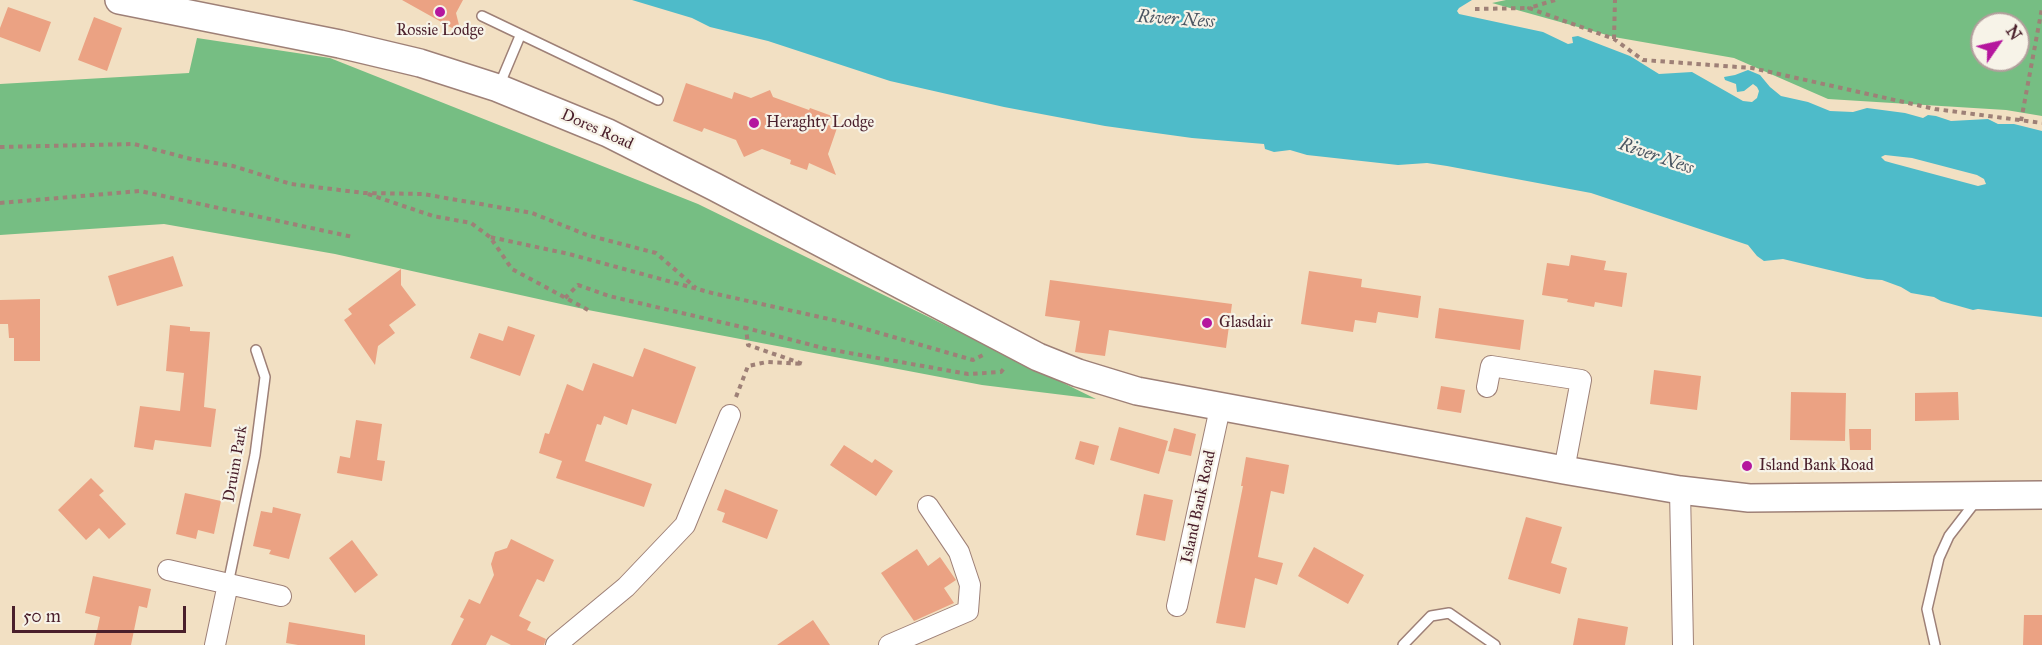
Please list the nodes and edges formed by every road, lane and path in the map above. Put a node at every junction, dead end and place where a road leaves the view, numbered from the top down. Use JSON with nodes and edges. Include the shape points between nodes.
{"nodes":[{"id":1,"x":119,"y":0,"type":"edge"},
{"id":2,"x":1555,"y":0,"type":"edge"},
{"id":3,"x":1615,"y":0,"type":"edge"},
{"id":4,"x":2042,"y":8,"type":"edge"},
{"id":5,"x":1475,"y":9,"type":"dead end"},
{"id":6,"x":1529,"y":9,"type":"junction"},
{"id":7,"x":482,"y":16,"type":"dead end"},
{"id":8,"x":520,"y":36,"type":"junction"},
{"id":9,"x":1614,"y":39,"type":"junction"},
{"id":10,"x":498,"y":88,"type":"junction"},
{"id":11,"x":658,"y":100,"type":"dead end"},
{"id":12,"x":2021,"y":120,"type":"junction"},
{"id":13,"x":2042,"y":123,"type":"edge"},
{"id":14,"x":0,"y":147,"type":"edge"},
{"id":15,"x":364,"y":193,"type":"junction"},
{"id":16,"x":0,"y":203,"type":"edge"},
{"id":17,"x":353,"y":237,"type":"dead end"},
{"id":18,"x":490,"y":237,"type":"junction"},
{"id":19,"x":696,"y":288,"type":"junction"},
{"id":20,"x":565,"y":298,"type":"junction"},
{"id":21,"x":588,"y":310,"type":"dead end"},
{"id":22,"x":746,"y":328,"type":"junction"},
{"id":23,"x":1024,"y":349,"type":"junction"},
{"id":24,"x":256,"y":350,"type":"dead end"},
{"id":25,"x":1487,"y":387,"type":"dead end"},
{"id":26,"x":1220,"y":408,"type":"junction"},
{"id":27,"x":730,"y":415,"type":"joint"},
{"id":28,"x":1564,"y":470,"type":"junction"},
{"id":29,"x":1680,"y":490,"type":"junction"},
{"id":30,"x":2042,"y":495,"type":"edge"},
{"id":31,"x":1979,"y":496,"type":"junction"},
{"id":32,"x":928,"y":506,"type":"dead end"},
{"id":33,"x":168,"y":570,"type":"dead end"},
{"id":34,"x":228,"y":584,"type":"junction"},
{"id":35,"x":281,"y":596,"type":"dead end"},
{"id":36,"x":1177,"y":606,"type":"dead end"},
{"id":37,"x":215,"y":645,"type":"edge"},
{"id":38,"x":556,"y":645,"type":"edge"},
{"id":39,"x":889,"y":645,"type":"edge"},
{"id":40,"x":1403,"y":645,"type":"edge"},
{"id":41,"x":1495,"y":645,"type":"edge"},
{"id":42,"x":1683,"y":645,"type":"edge"},
{"id":43,"x":1935,"y":645,"type":"edge"}],
"edges":[{"from":1,"to":10,"type":"main road","name":"Dores Road","via":[[340,44],[420,63]]},
{"from":2,"to":6,"type":"path"},
{"from":3,"to":9,"type":"path"},
{"from":4,"to":12,"type":"path"},
{"from":5,"to":6,"type":"path"},
{"from":6,"to":9,"type":"path"},
{"from":7,"to":8,"type":"lane"},
{"from":8,"to":10,"type":"lane"},
{"from":8,"to":11,"type":"lane"},
{"from":9,"to":12,"type":"path","via":[[1643,60],[1752,68],[1935,109]]},
{"from":10,"to":23,"type":"main road","name":"Dores Road","via":[[608,133]]},
{"from":12,"to":13,"type":"path"},
{"from":14,"to":15,"type":"path","via":[[134,144],[233,166],[291,184]]},
{"from":15,"to":18,"type":"path","via":[[433,216],[471,223]]},
{"from":15,"to":19,"type":"path","via":[[423,194],[532,213],[587,235],[656,253]]},
{"from":16,"to":17,"type":"path","via":[[140,191]]},
{"from":18,"to":19,"type":"path"},
{"from":18,"to":20,"type":"path","via":[[512,269]]},
{"from":19,"to":23,"type":"path","via":[[838,321],[973,360]]},
{"from":20,"to":21,"type":"path"},
{"from":20,"to":22,"type":"path","via":[[578,285]]},
{"from":22,"to":23,"type":"path","via":[[827,349],[968,374],[1001,372]]},
{"from":22,"to":27,"type":"path","via":[[748,345],[803,364],[768,362],[748,366]]},
{"from":23,"to":26,"type":"main road","via":[[1078,373],[1137,391]]},
{"from":24,"to":34,"type":"lane","name":"Druim Park","via":[[265,377],[255,455]]},
{"from":25,"to":28,"type":"street","via":[[1491,366],[1581,380]]},
{"from":26,"to":28,"type":"main road"},
{"from":26,"to":36,"type":"street","name":"Island Bank Road"},
{"from":27,"to":38,"type":"street","via":[[685,525],[626,587]]},
{"from":28,"to":29,"type":"main road"},
{"from":29,"to":31,"type":"main road","via":[[1749,498]]},
{"from":29,"to":42,"type":"street"},
{"from":30,"to":31,"type":"main road"},
{"from":31,"to":43,"type":"lane","via":[[1949,536],[1939,558],[1928,609]]},
{"from":32,"to":39,"type":"street","via":[[959,552],[970,585],[968,611]]},
{"from":33,"to":34,"type":"street"},
{"from":34,"to":35,"type":"street"},
{"from":34,"to":37,"type":"street"},
{"from":40,"to":41,"type":"lane","via":[[1431,616],[1449,613]]}]}
